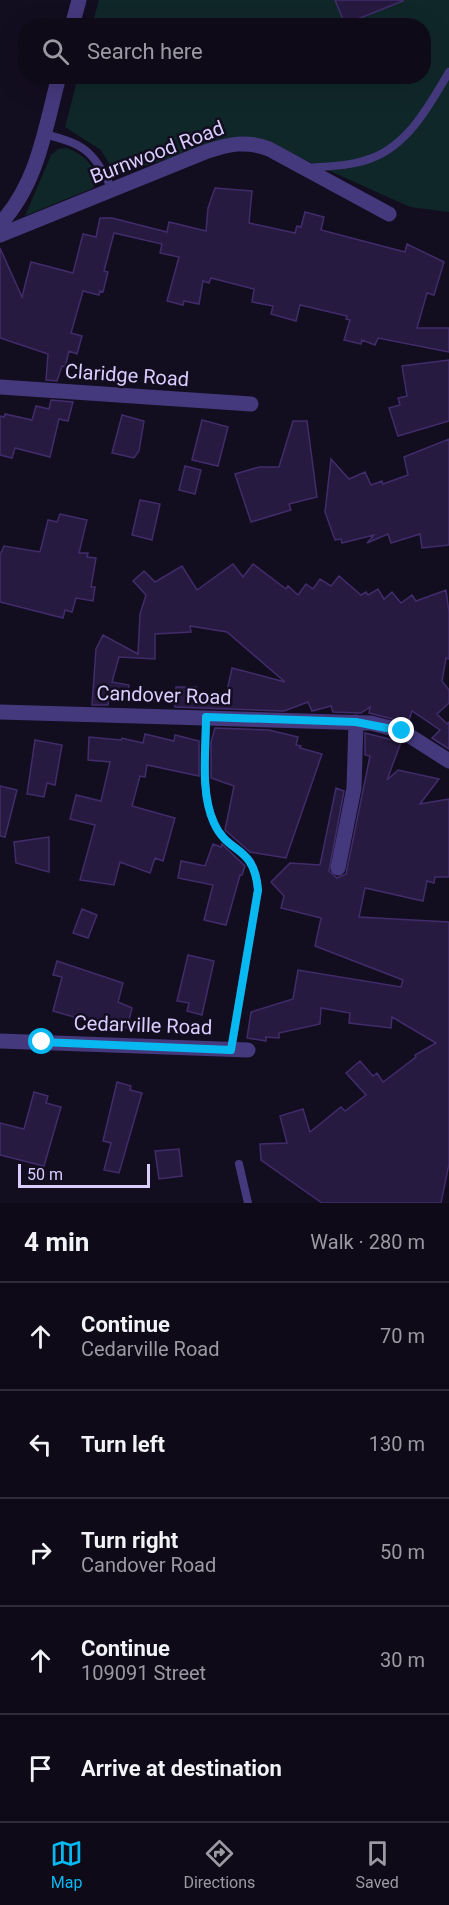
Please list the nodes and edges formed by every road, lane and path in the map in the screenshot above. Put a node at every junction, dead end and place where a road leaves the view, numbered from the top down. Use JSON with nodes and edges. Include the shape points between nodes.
{"nodes":[{"id":1,"x":79,"y":0,"type":"edge"},
{"id":2,"x":74,"y":18,"type":"edge"},
{"id":3,"x":449,"y":72,"type":"edge"},
{"id":4,"x":56,"y":84,"type":"edge"},
{"id":5,"x":44,"y":134,"type":"junction"},
{"id":6,"x":303,"y":168,"type":"junction"},
{"id":7,"x":113,"y":191,"type":"junction"},
{"id":8,"x":389,"y":214,"type":"dead end"},
{"id":9,"x":0,"y":224,"type":"edge"},
{"id":10,"x":0,"y":234,"type":"edge"},
{"id":11,"x":0,"y":387,"type":"edge"},
{"id":12,"x":251,"y":404,"type":"dead end"},
{"id":13,"x":0,"y":712,"type":"edge"},
{"id":14,"x":206,"y":717,"type":"junction"},
{"id":15,"x":356,"y":722,"type":"junction"},
{"id":16,"x":449,"y":761,"type":"edge"},
{"id":17,"x":338,"y":868,"type":"dead end"},
{"id":18,"x":0,"y":1041,"type":"edge"},
{"id":19,"x":231,"y":1050,"type":"junction"},
{"id":20,"x":248,"y":1050,"type":"dead end"},
{"id":21,"x":239,"y":1164,"type":"dead end"},
{"id":22,"x":248,"y":1203,"type":"edge"}],
"edges":[{"from":1,"to":2,"type":"street"},
{"from":3,"to":6,"type":"lane","via":[[421,118],[396,144],[372,158]]},
{"from":4,"to":5,"type":"street"},
{"from":5,"to":7,"type":"lane","via":[[89,151]]},
{"from":5,"to":9,"type":"street","via":[[23,195]]},
{"from":6,"to":7,"type":"street","name":"Burnwood Road","via":[[256,144],[237,142]]},
{"from":6,"to":8,"type":"street","name":"Burnwood Road"},
{"from":7,"to":10,"type":"street","name":"Burnwood Road"},
{"from":11,"to":12,"type":"street","name":"Claridge Road"},
{"from":13,"to":14,"type":"street","name":"Candover Road"},
{"from":14,"to":15,"type":"street","name":"Candover Road"},
{"from":14,"to":19,"type":"lane","via":[[207,782],[213,822],[222,837],[257,869],[258,890]]},
{"from":15,"to":16,"type":"street","name":"Candover Road","via":[[402,731]]},
{"from":15,"to":17,"type":"street","via":[[354,789]]},
{"from":18,"to":19,"type":"street","name":"Cedarville Road"},
{"from":19,"to":20,"type":"street","name":"Cedarville Road"},
{"from":21,"to":22,"type":"lane"}]}
